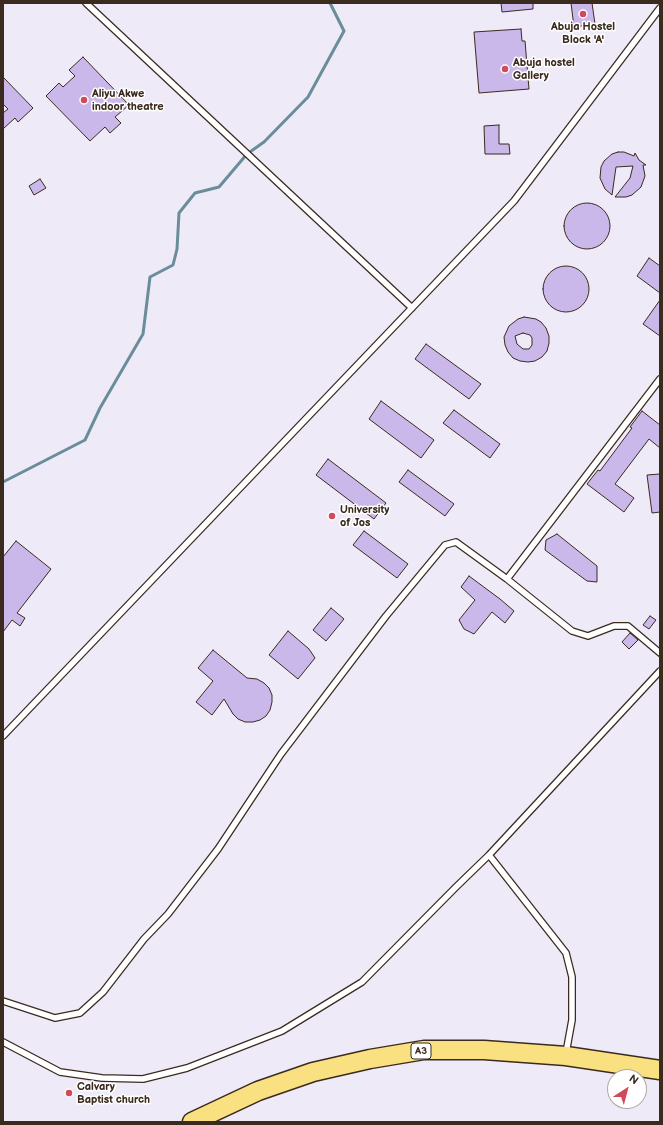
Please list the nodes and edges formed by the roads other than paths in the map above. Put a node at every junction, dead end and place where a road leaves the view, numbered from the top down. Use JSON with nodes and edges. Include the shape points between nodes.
{"nodes":[{"id":1,"x":86,"y":3,"type":"edge"},
{"id":2,"x":660,"y":8,"type":"edge"},
{"id":3,"x":412,"y":308,"type":"junction"},
{"id":4,"x":660,"y":379,"type":"edge"},
{"id":5,"x":507,"y":579,"type":"junction"},
{"id":6,"x":660,"y":653,"type":"edge"},
{"id":7,"x":660,"y":671,"type":"edge"},
{"id":8,"x":657,"y":678,"type":"edge"},
{"id":9,"x":3,"y":736,"type":"edge"},
{"id":10,"x":489,"y":855,"type":"junction"},
{"id":11,"x":3,"y":1001,"type":"edge"},
{"id":12,"x":3,"y":1042,"type":"edge"},
{"id":13,"x":566,"y":1056,"type":"junction"},
{"id":14,"x":660,"y":1070,"type":"edge"},
{"id":15,"x":192,"y":1122,"type":"edge"}],
"edges":[{"from":1,"to":3,"type":"lane"},
{"from":2,"to":3,"type":"lane","via":[[514,201]]},
{"from":3,"to":9,"type":"lane"},
{"from":4,"to":5,"type":"lane"},
{"from":5,"to":6,"type":"lane","via":[[572,631],[588,636],[614,626],[628,626]]},
{"from":5,"to":11,"type":"lane","via":[[456,542],[445,545],[386,616],[281,754],[218,849],[168,914],[144,939],[102,992],[80,1013],[55,1018]]},
{"from":7,"to":8,"type":"lane"},
{"from":8,"to":10,"type":"lane"},
{"from":10,"to":12,"type":"lane","via":[[362,982],[282,1031],[187,1068],[143,1079],[102,1078],[60,1072]]},
{"from":10,"to":13,"type":"lane","via":[[566,953],[572,977],[572,1020]]},
{"from":13,"to":14,"type":"highway","number":"A3"},
{"from":13,"to":15,"type":"highway","number":"A3","via":[[484,1050],[424,1050],[313,1072],[258,1091]]}]}
